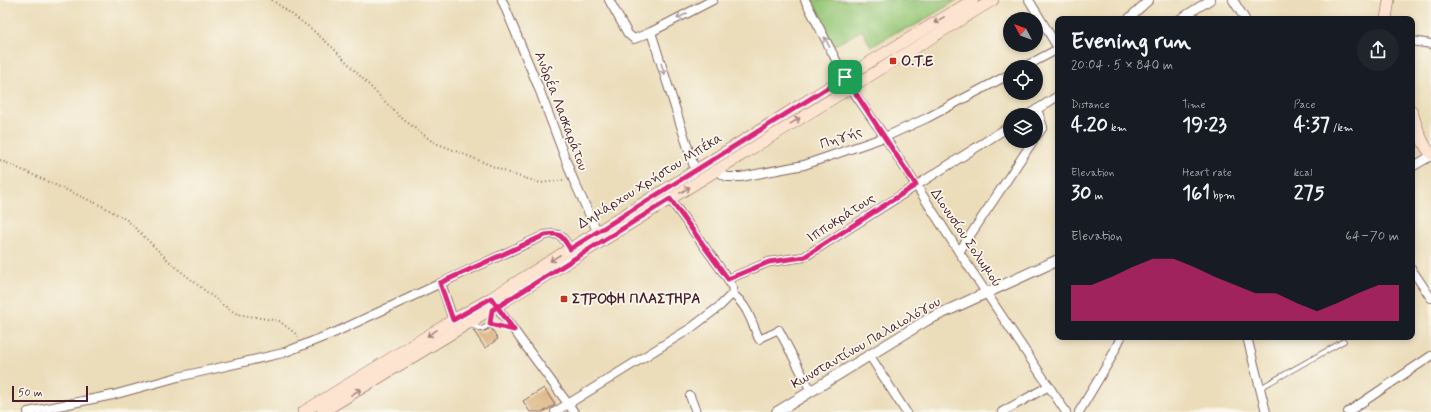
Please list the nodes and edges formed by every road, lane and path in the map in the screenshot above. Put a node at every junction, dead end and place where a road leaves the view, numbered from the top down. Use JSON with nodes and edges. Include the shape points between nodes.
{"nodes":[{"id":1,"x":272,"y":0,"type":"edge"},
{"id":2,"x":502,"y":0,"type":"edge"},
{"id":3,"x":609,"y":0,"type":"edge"},
{"id":4,"x":713,"y":0,"type":"edge"},
{"id":5,"x":805,"y":0,"type":"edge"},
{"id":6,"x":992,"y":0,"type":"edge"},
{"id":7,"x":1029,"y":0,"type":"edge"},
{"id":8,"x":1149,"y":0,"type":"edge"},
{"id":9,"x":1210,"y":0,"type":"edge"},
{"id":10,"x":1233,"y":0,"type":"edge"},
{"id":11,"x":1389,"y":0,"type":"edge"},
{"id":12,"x":970,"y":1,"type":"edge"},
{"id":13,"x":1131,"y":16,"type":"edge"},
{"id":14,"x":1185,"y":16,"type":"edge"},
{"id":15,"x":1243,"y":16,"type":"edge"},
{"id":16,"x":1386,"y":16,"type":"edge"},
{"id":17,"x":651,"y":32,"type":"junction"},
{"id":18,"x":1415,"y":41,"type":"edge"},
{"id":19,"x":1055,"y":43,"type":"edge"},
{"id":20,"x":1431,"y":44,"type":"edge"},
{"id":21,"x":1055,"y":50,"type":"edge"},
{"id":22,"x":1037,"y":60,"type":"edge"},
{"id":23,"x":1003,"y":78,"type":"edge"},
{"id":24,"x":848,"y":82,"type":"junction"},
{"id":25,"x":1055,"y":98,"type":"edge"},
{"id":26,"x":1039,"y":108,"type":"edge"},
{"id":27,"x":1415,"y":121,"type":"edge"},
{"id":28,"x":1003,"y":130,"type":"edge"},
{"id":29,"x":885,"y":137,"type":"junction"},
{"id":30,"x":1028,"y":148,"type":"edge"},
{"id":31,"x":1431,"y":155,"type":"edge"},
{"id":32,"x":0,"y":160,"type":"edge"},
{"id":33,"x":1415,"y":165,"type":"edge"},
{"id":34,"x":718,"y":169,"type":"junction"},
{"id":35,"x":695,"y":170,"type":"junction"},
{"id":36,"x":573,"y":179,"type":"junction"},
{"id":37,"x":916,"y":185,"type":"junction"},
{"id":38,"x":670,"y":199,"type":"junction"},
{"id":39,"x":597,"y":232,"type":"junction"},
{"id":40,"x":570,"y":249,"type":"junction"},
{"id":41,"x":959,"y":252,"type":"junction"},
{"id":42,"x":1055,"y":261,"type":"edge"},
{"id":43,"x":1415,"y":274,"type":"edge"},
{"id":44,"x":728,"y":279,"type":"junction"},
{"id":45,"x":440,"y":283,"type":"junction"},
{"id":46,"x":987,"y":292,"type":"junction"},
{"id":47,"x":732,"y":294,"type":"junction"},
{"id":48,"x":1431,"y":298,"type":"edge"},
{"id":49,"x":494,"y":305,"type":"junction"},
{"id":50,"x":453,"y":320,"type":"junction"},
{"id":51,"x":468,"y":324,"type":"junction"},
{"id":52,"x":490,"y":324,"type":"junction"},
{"id":53,"x":514,"y":330,"type":"junction"},
{"id":54,"x":779,"y":330,"type":"joint"},
{"id":55,"x":759,"y":339,"type":"joint"},
{"id":56,"x":1120,"y":340,"type":"edge"},
{"id":57,"x":1248,"y":340,"type":"edge"},
{"id":58,"x":1344,"y":341,"type":"dead end"},
{"id":59,"x":310,"y":343,"type":"junction"},
{"id":60,"x":870,"y":356,"type":"junction"},
{"id":61,"x":1431,"y":356,"type":"edge"},
{"id":62,"x":1049,"y":386,"type":"junction"},
{"id":63,"x":1260,"y":388,"type":"junction"},
{"id":64,"x":811,"y":391,"type":"junction"},
{"id":65,"x":690,"y":396,"type":"dead end"},
{"id":66,"x":568,"y":404,"type":"junction"},
{"id":67,"x":28,"y":412,"type":"edge"},
{"id":68,"x":303,"y":412,"type":"edge"},
{"id":69,"x":322,"y":412,"type":"edge"},
{"id":70,"x":555,"y":412,"type":"edge"},
{"id":71,"x":574,"y":412,"type":"edge"},
{"id":72,"x":696,"y":412,"type":"edge"},
{"id":73,"x":777,"y":412,"type":"edge"},
{"id":74,"x":906,"y":412,"type":"edge"},
{"id":75,"x":1002,"y":412,"type":"edge"},
{"id":76,"x":1066,"y":412,"type":"edge"},
{"id":77,"x":1079,"y":412,"type":"edge"},
{"id":78,"x":1266,"y":412,"type":"edge"},
{"id":79,"x":1348,"y":412,"type":"edge"}],
"edges":[{"from":1,"to":36,"type":"path","via":[[333,48],[399,116],[433,142],[511,174],[541,183]]},
{"from":2,"to":36,"type":"street","name":"Ανδρέα Λασκαράτου"},
{"from":3,"to":17,"type":"street","via":[[632,38]]},
{"from":4,"to":17,"type":"street","one_way":true},
{"from":24,"to":5,"type":"street","name":"Διονυσίου Σολωμού","one_way":true},
{"from":6,"to":24,"type":"main road","name":"Δημάρχου Χρήστου Μπέκα"},
{"from":7,"to":19,"type":"street"},
{"from":8,"to":13,"type":"street"},
{"from":9,"to":14,"type":"street"},
{"from":10,"to":15,"type":"street"},
{"from":11,"to":16,"type":"main road"},
{"from":12,"to":24,"type":"main road","name":"Δημάρχου Χρήστου Μπέκα","one_way":true},
{"from":17,"to":35,"type":"street","one_way":true},
{"from":18,"to":20,"type":"street"},
{"from":21,"to":22,"type":"street"},
{"from":23,"to":29,"type":"street","name":"Πηγής"},
{"from":24,"to":29,"type":"street","name":"Διονυσίου Σολωμού"},
{"from":34,"to":24,"type":"main road","name":"Δημάρχου Χρήστου Μπέκα","one_way":true},
{"from":24,"to":35,"type":"main road","name":"Δημάρχου Χρήστου Μπέκα"},
{"from":25,"to":26,"type":"street"},
{"from":27,"to":31,"type":"main road","via":[[1422,141]]},
{"from":28,"to":37,"type":"street","name":"Ιπποκράτους"},
{"from":29,"to":34,"type":"street","name":"Πηγής","via":[[804,165],[741,177],[727,177]]},
{"from":29,"to":37,"type":"street","name":"Διονυσίου Σολωμού"},
{"from":30,"to":41,"type":"street"},
{"from":31,"to":33,"type":"street"},
{"from":32,"to":59,"type":"path","via":[[102,206],[126,220],[173,265],[223,305],[237,314],[279,321]]},
{"from":38,"to":34,"type":"main road","name":"Δημάρχου Χρήστου Μπέκα","one_way":true},
{"from":35,"to":39,"type":"main road","name":"Δημάρχου Χρήστου Μπέκα"},
{"from":36,"to":39,"type":"street","name":"Ανδρέα Λασκαράτου"},
{"from":37,"to":41,"type":"street","name":"Διονυσίου Σολωμού"},
{"from":37,"to":44,"type":"street","name":"Ιπποκράτους","via":[[804,257],[769,262]]},
{"from":38,"to":44,"type":"street"},
{"from":38,"to":49,"type":"main road","name":"Δημάρχου Χρήστου Μπέκα"},
{"from":39,"to":40,"type":"main road","name":"Δημάρχου Χρήστου Μπέκα"},
{"from":40,"to":45,"type":"street","via":[[562,236],[555,233],[545,235]]},
{"from":40,"to":49,"type":"main road","name":"Δημάρχου Χρήστου Μπέκα","one_way":true},
{"from":41,"to":46,"type":"street","name":"Διονυσίου Σολωμού"},
{"from":42,"to":46,"type":"street","name":"Κωνσταντίνου Παλαιολόγου"},
{"from":43,"to":48,"type":"street"},
{"from":44,"to":47,"type":"street","via":[[733,289]]},
{"from":45,"to":50,"type":"street"},
{"from":45,"to":59,"type":"street"},
{"from":46,"to":60,"type":"street","name":"Κωνσταντίνου Παλαιολόγου","via":[[927,320]]},
{"from":46,"to":62,"type":"street","name":"Διονυσίου Σολωμού"},
{"from":47,"to":55,"type":"street","via":[[743,304]]},
{"from":47,"to":66,"type":"street","via":[[691,328]]},
{"from":49,"to":50,"type":"main road","name":"Δημάρχου Χρήστου Μπέκα"},
{"from":49,"to":51,"type":"main road","name":"Δημάρχου Χρήστου Μπέκα"},
{"from":49,"to":52,"type":"lane"},
{"from":49,"to":53,"type":"street"},
{"from":50,"to":68,"type":"main road","name":"Δημάρχου Χρήστου Μπέκα","one_way":true},
{"from":51,"to":52,"type":"lane","via":[[482,329]]},
{"from":69,"to":51,"type":"main road","name":"Δημάρχου Χρήστου Μπέκα","one_way":true},
{"from":52,"to":53,"type":"lane"},
{"from":53,"to":66,"type":"street"},
{"from":54,"to":55,"type":"street"},
{"from":54,"to":64,"type":"street"},
{"from":56,"to":77,"type":"street"},
{"from":57,"to":63,"type":"street"},
{"from":58,"to":63,"type":"lane"},
{"from":59,"to":67,"type":"street","via":[[283,353],[114,395]]},
{"from":60,"to":64,"type":"street","name":"Κωνσταντίνου Παλαιολόγου"},
{"from":60,"to":74,"type":"street"},
{"from":61,"to":79,"type":"street"},
{"from":62,"to":75,"type":"street"},
{"from":62,"to":76,"type":"street","name":"Διονυσίου Σολωμού"},
{"from":63,"to":78,"type":"street"},
{"from":64,"to":73,"type":"street","name":"Κωνσταντίνου Παλαιολόγου"},
{"from":65,"to":72,"type":"street"},
{"from":66,"to":70,"type":"street"},
{"from":66,"to":71,"type":"street"}]}
